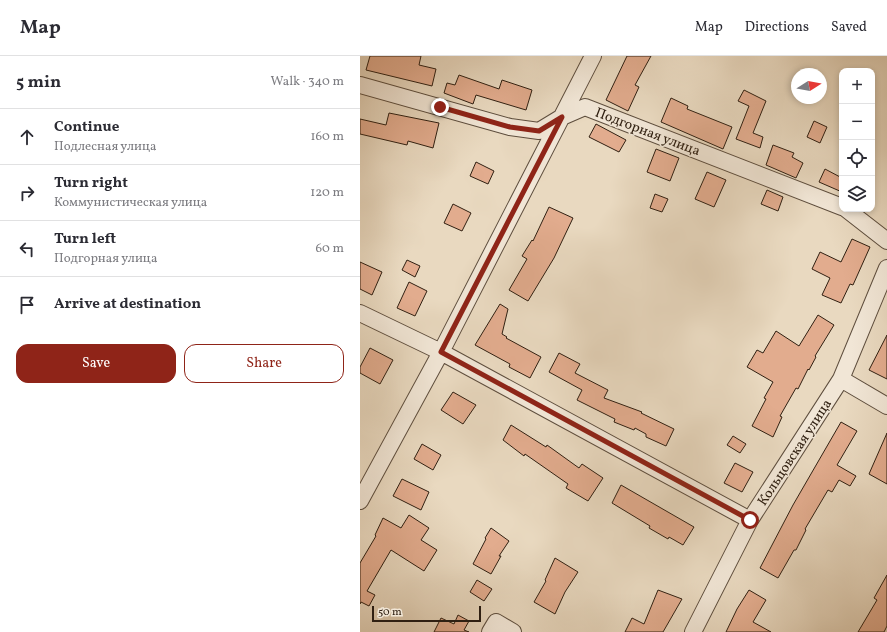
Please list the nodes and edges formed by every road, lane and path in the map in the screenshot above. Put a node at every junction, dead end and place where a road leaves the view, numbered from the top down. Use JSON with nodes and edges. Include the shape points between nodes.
{"nodes":[{"id":1,"x":593,"y":56,"type":"edge"},
{"id":2,"x":360,"y":85,"type":"edge"},
{"id":3,"x":562,"y":117,"type":"junction"},
{"id":4,"x":839,"y":206,"type":"edge"},
{"id":5,"x":850,"y":212,"type":"edge"},
{"id":6,"x":887,"y":241,"type":"edge"},
{"id":7,"x":887,"y":268,"type":"edge"},
{"id":8,"x":360,"y":314,"type":"edge"},
{"id":9,"x":441,"y":352,"type":"junction"},
{"id":10,"x":840,"y":379,"type":"junction"},
{"id":11,"x":887,"y":406,"type":"edge"},
{"id":12,"x":360,"y":501,"type":"edge"},
{"id":13,"x":750,"y":520,"type":"junction"},
{"id":14,"x":490,"y":632,"type":"edge"},
{"id":15,"x":513,"y":632,"type":"edge"},
{"id":16,"x":693,"y":632,"type":"edge"}],
"edges":[{"from":1,"to":3,"type":"street"},
{"from":2,"to":3,"type":"street","name":"Подгорная улица","via":[[510,127],[539,131]]},
{"from":3,"to":4,"type":"street","name":"Подгорная улица","via":[[585,107]]},
{"from":3,"to":9,"type":"street"},
{"from":5,"to":6,"type":"street"},
{"from":7,"to":10,"type":"street","name":"Кольцовская улица"},
{"from":8,"to":9,"type":"street"},
{"from":9,"to":12,"type":"street"},
{"from":9,"to":13,"type":"street"},
{"from":10,"to":11,"type":"street"},
{"from":10,"to":13,"type":"street","name":"Кольцовская улица"},
{"from":13,"to":16,"type":"street","name":"Кольцовская улица"},
{"from":14,"to":15,"type":"street","via":[[496,622]]}]}
